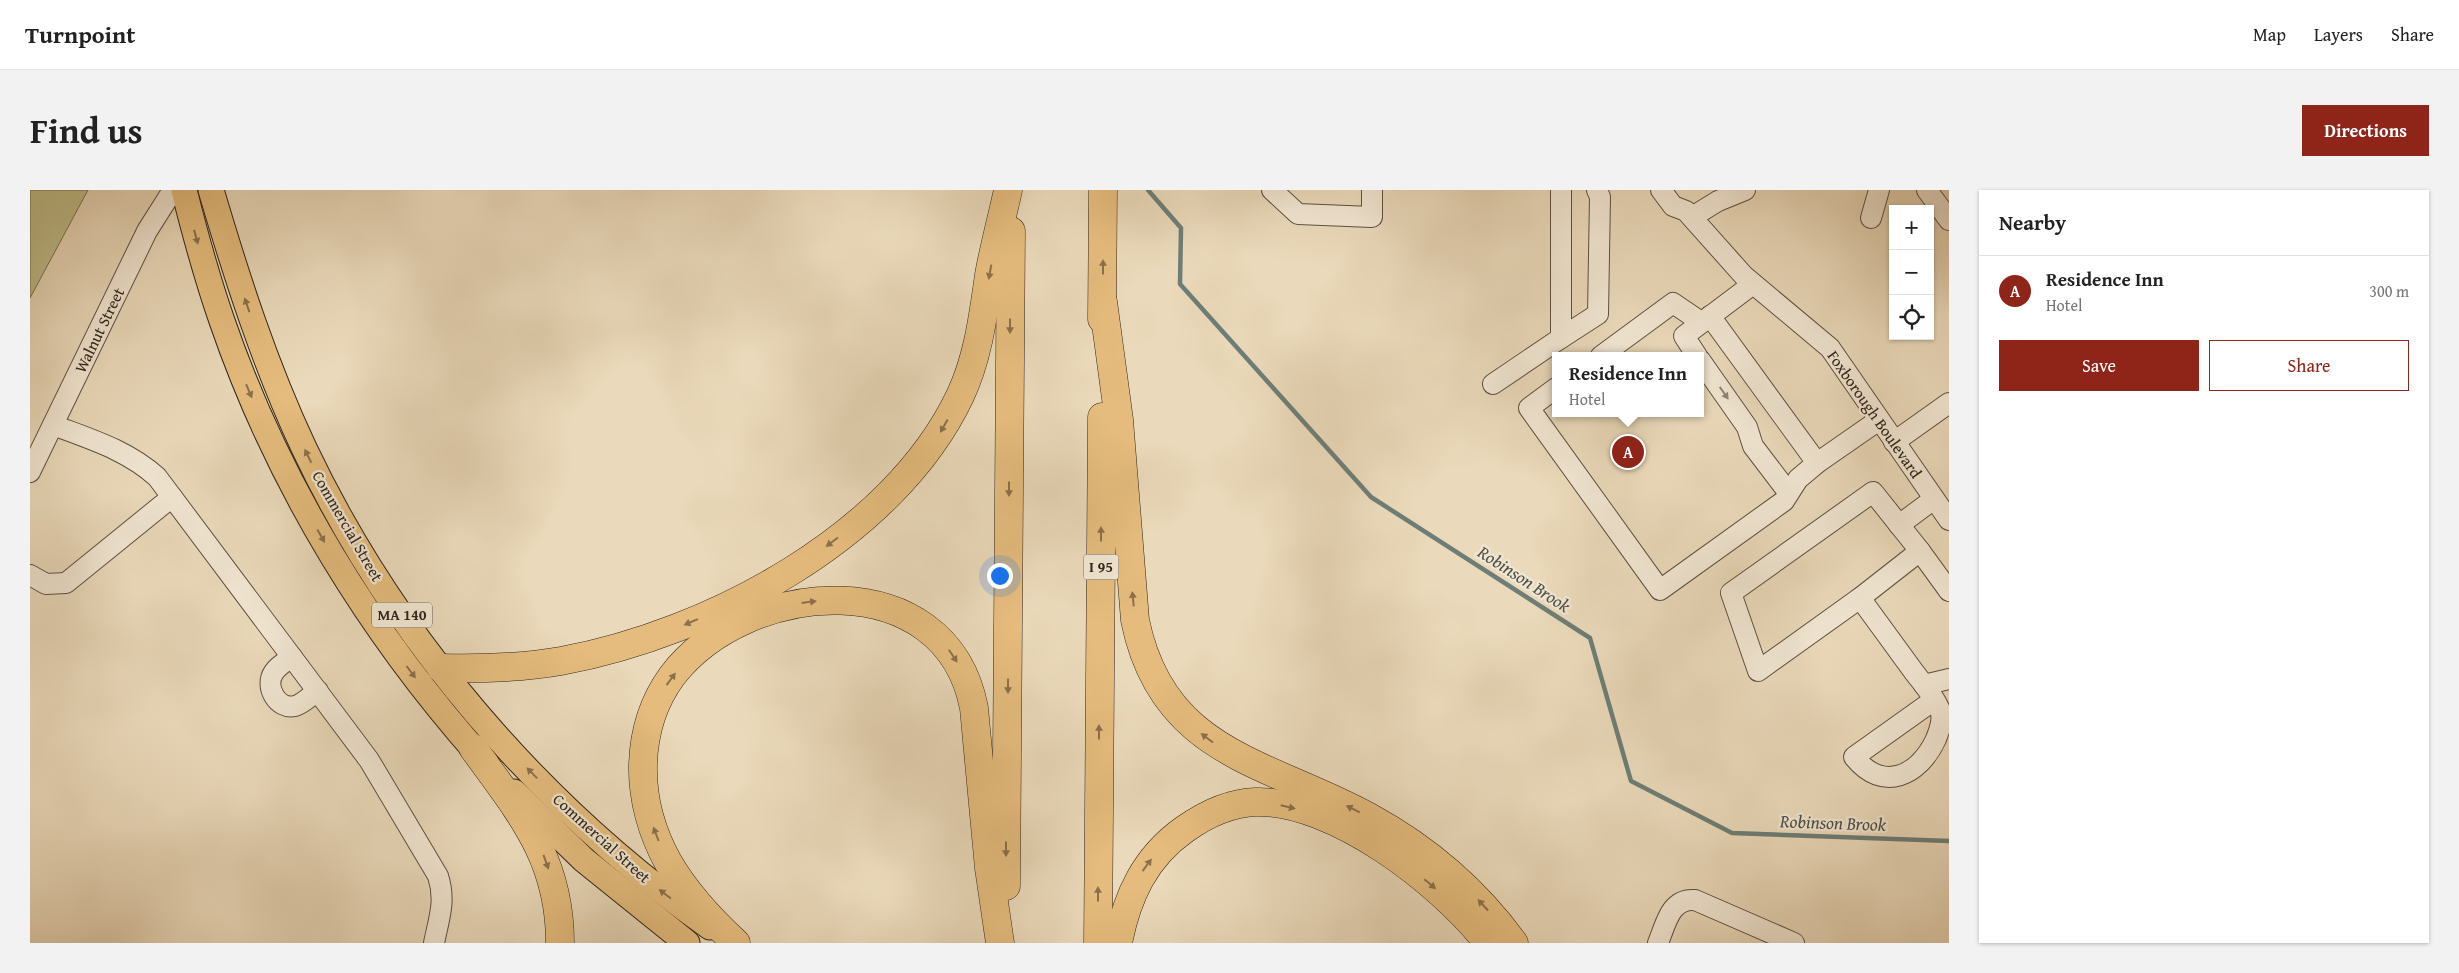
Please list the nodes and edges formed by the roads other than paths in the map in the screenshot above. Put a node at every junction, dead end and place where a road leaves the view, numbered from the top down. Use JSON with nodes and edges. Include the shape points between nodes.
{"nodes":[{"id":1,"x":173,"y":190,"type":"edge"},
{"id":2,"x":184,"y":190,"type":"edge"},
{"id":3,"x":211,"y":190,"type":"edge"},
{"id":4,"x":1009,"y":190,"type":"edge"},
{"id":5,"x":1103,"y":190,"type":"edge"},
{"id":6,"x":1272,"y":190,"type":"edge"},
{"id":7,"x":1372,"y":190,"type":"edge"},
{"id":8,"x":1561,"y":190,"type":"edge"},
{"id":9,"x":1596,"y":190,"type":"edge"},
{"id":10,"x":1661,"y":190,"type":"edge"},
{"id":11,"x":1678,"y":190,"type":"edge"},
{"id":12,"x":1745,"y":190,"type":"edge"},
{"id":13,"x":1879,"y":190,"type":"edge"},
{"id":14,"x":1927,"y":190,"type":"edge"},
{"id":15,"x":1689,"y":214,"type":"junction"},
{"id":16,"x":1871,"y":218,"type":"dead end"},
{"id":17,"x":1949,"y":220,"type":"edge"},
{"id":18,"x":1753,"y":284,"type":"junction"},
{"id":19,"x":1103,"y":302,"type":"junction"},
{"id":20,"x":1705,"y":319,"type":"junction"},
{"id":21,"x":1561,"y":338,"type":"junction"},
{"id":22,"x":1606,"y":352,"type":"edge"},
{"id":23,"x":1694,"y":352,"type":"edge"},
{"id":24,"x":1704,"y":366,"type":"edge"},
{"id":25,"x":1493,"y":384,"type":"dead end"},
{"id":26,"x":1552,"y":391,"type":"edge"},
{"id":27,"x":1949,"y":403,"type":"edge"},
{"id":28,"x":1774,"y":406,"type":"junction"},
{"id":29,"x":1879,"y":420,"type":"junction"},
{"id":30,"x":53,"y":425,"type":"junction"},
{"id":31,"x":1747,"y":427,"type":"junction"},
{"id":32,"x":1894,"y":442,"type":"junction"},
{"id":33,"x":1817,"y":463,"type":"junction"},
{"id":34,"x":30,"y":472,"type":"edge"},
{"id":35,"x":1788,"y":492,"type":"junction"},
{"id":36,"x":172,"y":497,"type":"junction"},
{"id":37,"x":1943,"y":507,"type":"edge"},
{"id":38,"x":1899,"y":525,"type":"junction"},
{"id":39,"x":1920,"y":551,"type":"junction"},
{"id":40,"x":30,"y":575,"type":"edge"},
{"id":41,"x":1949,"y":591,"type":"edge"},
{"id":42,"x":1860,"y":598,"type":"junction"},
{"id":43,"x":292,"y":657,"type":"junction"},
{"id":44,"x":441,"y":668,"type":"junction"},
{"id":45,"x":1949,"y":679,"type":"edge"},
{"id":46,"x":318,"y":691,"type":"junction"},
{"id":47,"x":473,"y":748,"type":"junction"},
{"id":48,"x":434,"y":943,"type":"edge"},
{"id":49,"x":560,"y":943,"type":"edge"},
{"id":50,"x":687,"y":943,"type":"edge"},
{"id":51,"x":734,"y":943,"type":"edge"},
{"id":52,"x":1000,"y":943,"type":"edge"},
{"id":53,"x":1006,"y":943,"type":"edge"},
{"id":54,"x":1098,"y":943,"type":"edge"},
{"id":55,"x":1118,"y":943,"type":"edge"},
{"id":56,"x":1488,"y":943,"type":"edge"},
{"id":57,"x":1514,"y":943,"type":"edge"},
{"id":58,"x":1658,"y":943,"type":"edge"},
{"id":59,"x":1794,"y":943,"type":"edge"}],
"edges":[{"from":1,"to":30,"type":"street","name":"Walnut Street","via":[[147,231]]},
{"from":2,"to":47,"type":"main road","name":"Commercial Street","number":"MA 140","one_way":true,"via":[[206,272],[231,346],[295,490],[376,624]]},
{"from":44,"to":3,"type":"main road","name":"Commercial Street","number":"MA 140","one_way":true,"via":[[362,554],[305,448],[255,328]]},
{"from":4,"to":44,"type":"highway","one_way":true,"via":[[980,338],[961,394],[923,458],[861,520],[765,586],[651,638],[560,661],[482,669]]},
{"from":4,"to":53,"type":"highway","one_way":true},
{"from":19,"to":5,"type":"highway","number":"I 95","one_way":true},
{"from":6,"to":7,"type":"street","via":[[1298,214],[1372,217]]},
{"from":8,"to":21,"type":"street"},
{"from":9,"to":21,"type":"street","via":[[1600,197],[1598,314]]},
{"from":10,"to":15,"type":"street","name":"Foxborough Boulevard","via":[[1674,206]]},
{"from":11,"to":15,"type":"street","name":"Foxborough Boulevard"},
{"from":12,"to":15,"type":"street"},
{"from":13,"to":16,"type":"street"},
{"from":14,"to":17,"type":"street"},
{"from":15,"to":18,"type":"street","name":"Foxborough Boulevard"},
{"from":18,"to":20,"type":"street"},
{"from":18,"to":29,"type":"street","name":"Foxborough Boulevard","via":[[1830,348]]},
{"from":54,"to":19,"type":"highway","number":"I 95","one_way":true},
{"from":57,"to":19,"type":"highway","one_way":true,"via":[[1474,896],[1424,852],[1362,813],[1216,745],[1188,721],[1161,687],[1146,657],[1136,620],[1119,420]]},
{"from":20,"to":22,"type":"street","via":[[1673,303]]},
{"from":20,"to":23,"type":"street","via":[[1684,336]]},
{"from":20,"to":28,"type":"street"},
{"from":21,"to":25,"type":"street"},
{"from":24,"to":31,"type":"street","one_way":true},
{"from":26,"to":35,"type":"street","via":[[1529,408],[1660,590],[1784,501]]},
{"from":27,"to":32,"type":"street"},
{"from":28,"to":31,"type":"street"},
{"from":28,"to":33,"type":"street"},
{"from":29,"to":32,"type":"street","name":"Foxborough Boulevard"},
{"from":29,"to":33,"type":"street"},
{"from":30,"to":34,"type":"street","name":"Walnut Street"},
{"from":30,"to":36,"type":"street","via":[[122,451],[141,462]]},
{"from":31,"to":35,"type":"street","via":[[1753,446]]},
{"from":32,"to":37,"type":"street","name":"Foxborough Boulevard"},
{"from":33,"to":35,"type":"street"},
{"from":36,"to":40,"type":"street","via":[[66,583],[46,584]]},
{"from":36,"to":43,"type":"street"},
{"from":37,"to":38,"type":"street"},
{"from":38,"to":39,"type":"street"},
{"from":38,"to":42,"type":"street","via":[[1874,492],[1730,593],[1758,671]]},
{"from":39,"to":41,"type":"street"},
{"from":39,"to":42,"type":"street"},
{"from":42,"to":45,"type":"street","via":[[1929,693]]},
{"from":43,"to":46,"type":"street"},
{"from":43,"to":46,"type":"street","via":[[272,676],[272,692],[280,704],[297,706]]},
{"from":51,"to":44,"type":"main road","name":"Commercial Street","number":"MA 140","one_way":true,"via":[[638,872],[574,815],[507,748]]},
{"from":46,"to":48,"type":"street","via":[[370,760],[438,876],[444,899]]},
{"from":47,"to":49,"type":"highway","one_way":true,"via":[[525,820],[541,849],[556,896]]},
{"from":47,"to":50,"type":"main road","name":"Commercial Street","number":"MA 140","via":[[564,842]]},
{"from":51,"to":52,"type":"highway","one_way":true,"via":[[688,892],[658,840],[648,812],[644,785],[648,726],[672,677],[709,642],[741,622],[768,612],[795,604],[832,601],[875,605],[904,614],[941,640],[961,668],[974,708],[989,868]]},
{"from":55,"to":56,"type":"highway","one_way":true,"via":[[1136,884],[1159,851],[1181,832],[1208,816],[1255,802],[1312,814],[1370,841],[1429,882],[1460,910]]},
{"from":58,"to":59,"type":"street","via":[[1672,911],[1678,902],[1685,899],[1695,900]]}]}
